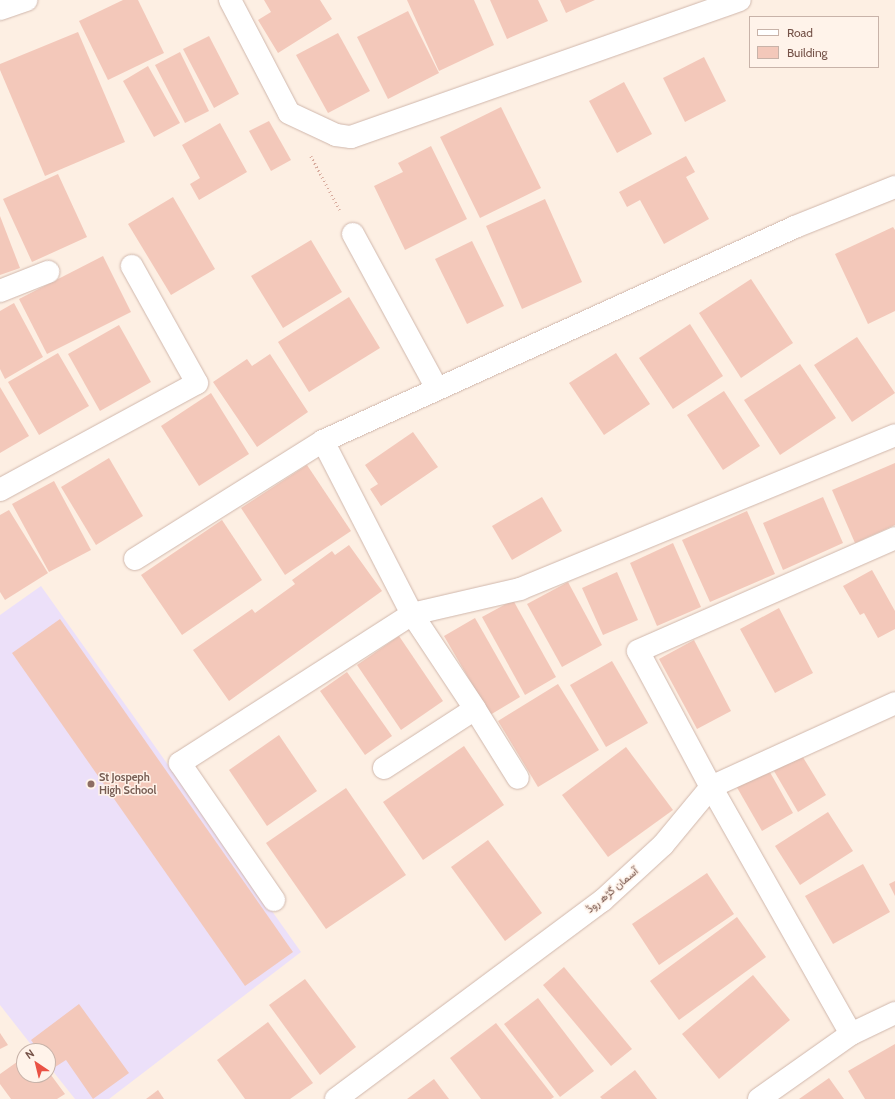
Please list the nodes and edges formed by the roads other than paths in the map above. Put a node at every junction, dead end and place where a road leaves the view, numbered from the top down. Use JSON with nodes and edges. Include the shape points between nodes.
{"nodes":[{"id":1,"x":26,"y":0,"type":"edge"},
{"id":2,"x":230,"y":0,"type":"edge"},
{"id":3,"x":740,"y":0,"type":"edge"},
{"id":4,"x":0,"y":9,"type":"edge"},
{"id":5,"x":895,"y":187,"type":"edge"},
{"id":6,"x":353,"y":234,"type":"road end"},
{"id":7,"x":132,"y":266,"type":"dead end"},
{"id":8,"x":48,"y":272,"type":"dead end"},
{"id":9,"x":0,"y":291,"type":"edge"},
{"id":10,"x":437,"y":389,"type":"junction"},
{"id":11,"x":895,"y":435,"type":"edge"},
{"id":12,"x":324,"y":441,"type":"junction"},
{"id":13,"x":0,"y":490,"type":"edge"},
{"id":14,"x":895,"y":538,"type":"edge"},
{"id":15,"x":134,"y":558,"type":"dead end"},
{"id":16,"x":412,"y":614,"type":"junction"},
{"id":17,"x":895,"y":703,"type":"edge"},
{"id":18,"x":475,"y":709,"type":"junction"},
{"id":19,"x":384,"y":768,"type":"dead end"},
{"id":20,"x":518,"y":778,"type":"dead end"},
{"id":21,"x":711,"y":787,"type":"junction"},
{"id":22,"x":274,"y":900,"type":"dead end"},
{"id":23,"x":895,"y":1013,"type":"edge"},
{"id":24,"x":851,"y":1034,"type":"junction"},
{"id":25,"x":336,"y":1099,"type":"edge"},
{"id":26,"x":760,"y":1099,"type":"edge"}],
"edges":[{"from":1,"to":4,"type":"street"},
{"from":2,"to":3,"type":"street","via":[[289,113],[336,135],[351,137]]},
{"from":5,"to":10,"type":"street","via":[[795,227]]},
{"from":6,"to":10,"type":"street"},
{"from":7,"to":13,"type":"street","via":[[197,383]]},
{"from":8,"to":9,"type":"street"},
{"from":10,"to":12,"type":"street"},
{"from":11,"to":16,"type":"street","via":[[520,589]]},
{"from":12,"to":15,"type":"street"},
{"from":12,"to":16,"type":"street"},
{"from":14,"to":21,"type":"street","via":[[638,651]]},
{"from":16,"to":18,"type":"street"},
{"from":16,"to":22,"type":"street","via":[[180,764]]},
{"from":17,"to":21,"type":"street","name":"آسمان گڑھ روڈ"},
{"from":18,"to":19,"type":"street"},
{"from":18,"to":20,"type":"street"},
{"from":21,"to":24,"type":"street"},
{"from":21,"to":25,"type":"street","name":"آسمان گڑھ روڈ","via":[[663,846],[602,901]]},
{"from":23,"to":24,"type":"street"},
{"from":24,"to":26,"type":"street"}]}
